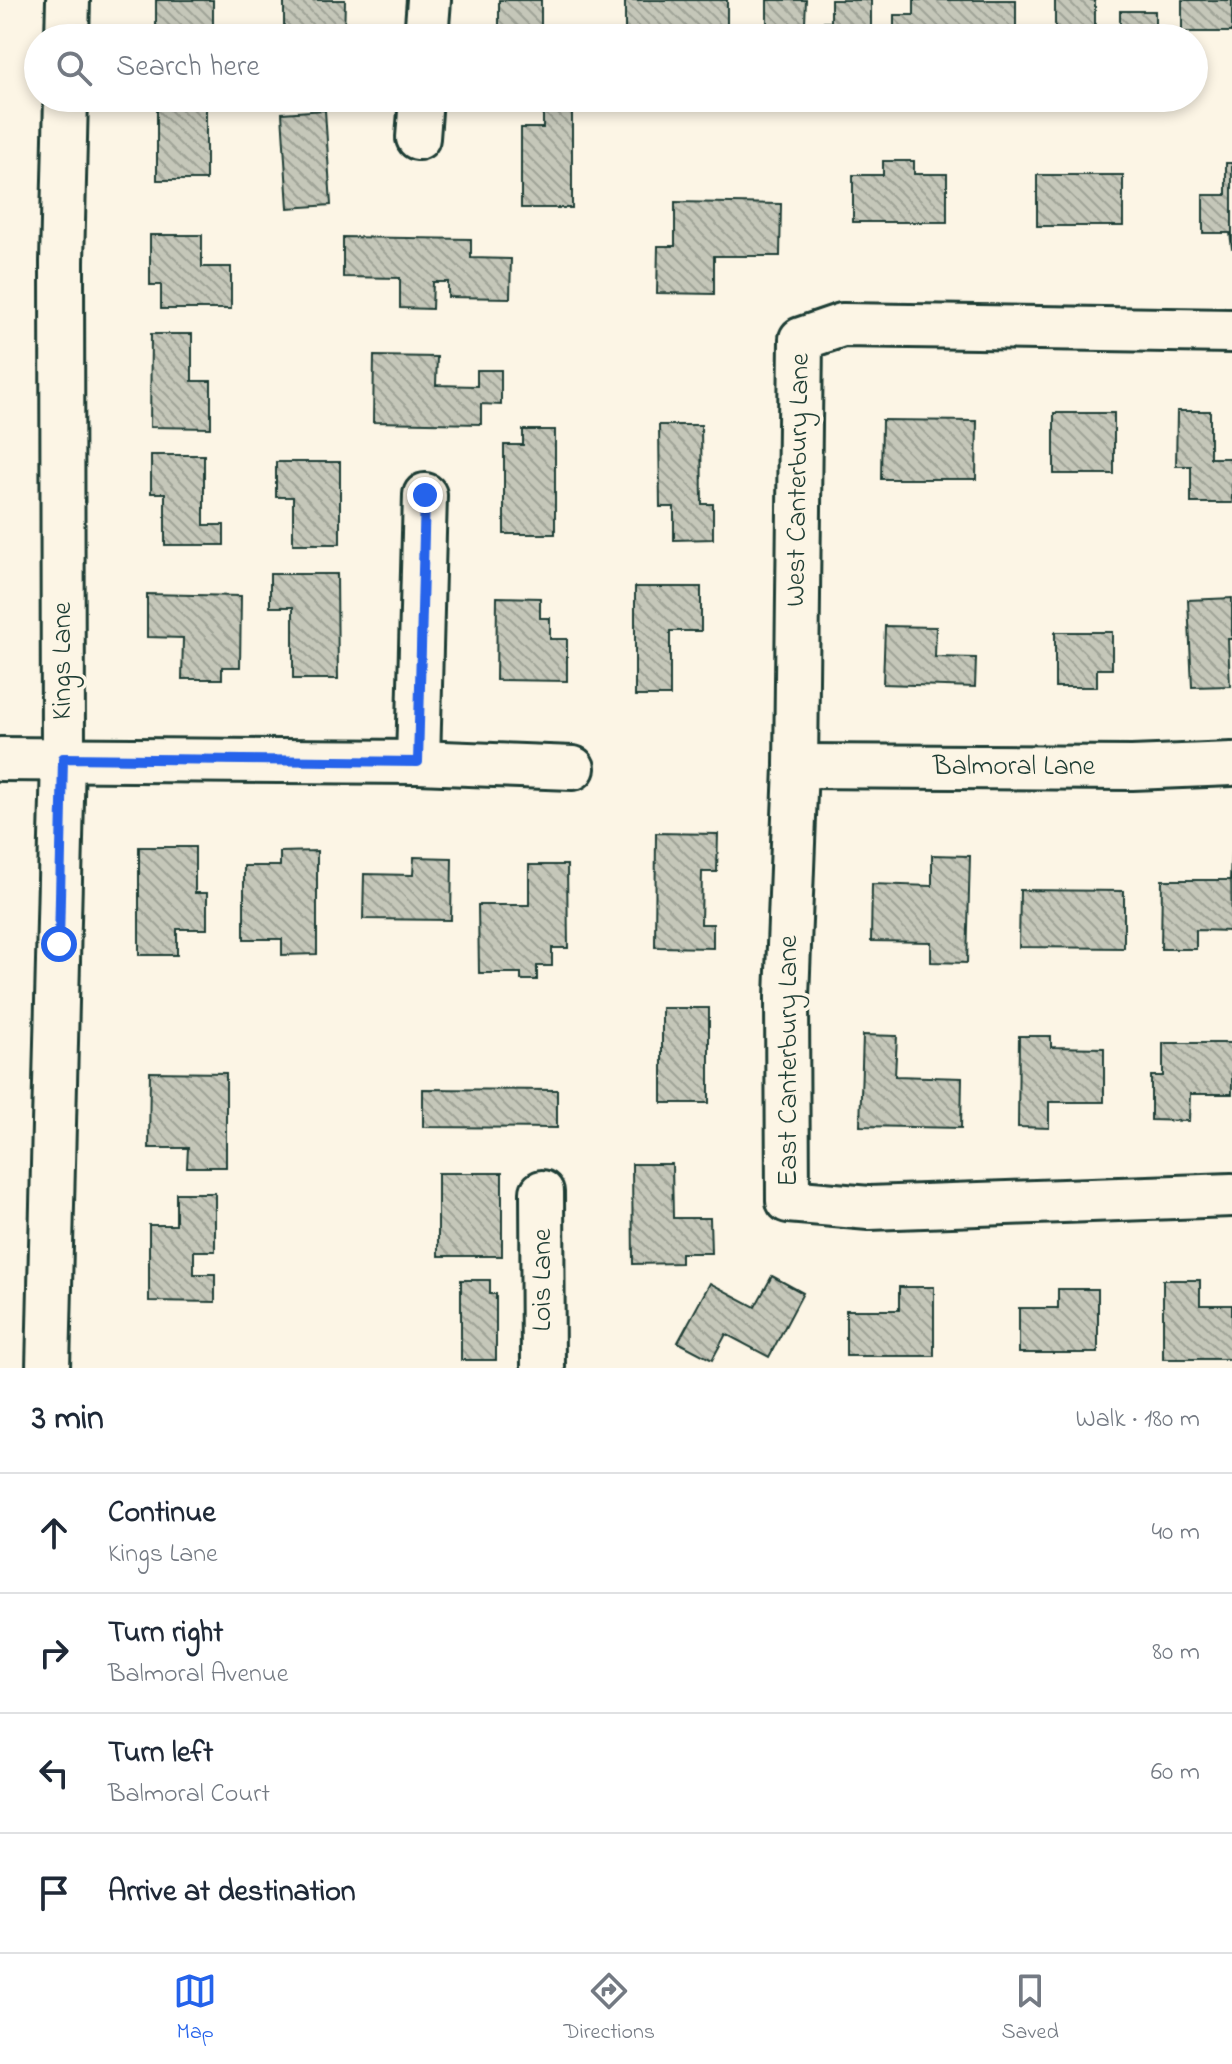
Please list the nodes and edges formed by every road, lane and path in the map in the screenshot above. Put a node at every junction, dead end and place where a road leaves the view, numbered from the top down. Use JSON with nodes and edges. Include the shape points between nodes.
{"nodes":[{"id":1,"x":68,"y":0,"type":"edge"},
{"id":2,"x":429,"y":0,"type":"edge"},
{"id":3,"x":67,"y":24,"type":"edge"},
{"id":4,"x":427,"y":24,"type":"edge"},
{"id":5,"x":66,"y":112,"type":"edge"},
{"id":6,"x":1232,"y":331,"type":"edge"},
{"id":7,"x":425,"y":495,"type":"dead end"},
{"id":8,"x":63,"y":758,"type":"junction"},
{"id":9,"x":0,"y":759,"type":"edge"},
{"id":10,"x":418,"y":762,"type":"junction"},
{"id":11,"x":1232,"y":764,"type":"edge"},
{"id":12,"x":796,"y":766,"type":"junction"},
{"id":13,"x":573,"y":768,"type":"dead end"},
{"id":14,"x":542,"y":1192,"type":"dead end"},
{"id":15,"x":1232,"y":1195,"type":"edge"},
{"id":16,"x":48,"y":1368,"type":"edge"},
{"id":17,"x":543,"y":1368,"type":"edge"}],
"edges":[{"from":1,"to":3,"type":"street"},
{"from":2,"to":4,"type":"street"},
{"from":5,"to":8,"type":"street","name":"Kings Lane"},
{"from":6,"to":12,"type":"street","name":"West Canterbury Lane","via":[[842,325],[801,339]]},
{"from":7,"to":10,"type":"street"},
{"from":8,"to":9,"type":"street"},
{"from":8,"to":10,"type":"street"},
{"from":8,"to":16,"type":"street","name":"Kings Lane"},
{"from":10,"to":13,"type":"street"},
{"from":11,"to":12,"type":"street","name":"Balmoral Lane"},
{"from":12,"to":15,"type":"street","name":"East Canterbury Lane","via":[[787,997],[788,1201],[869,1208]]},
{"from":14,"to":17,"type":"street","name":"Lois Lane"}]}
